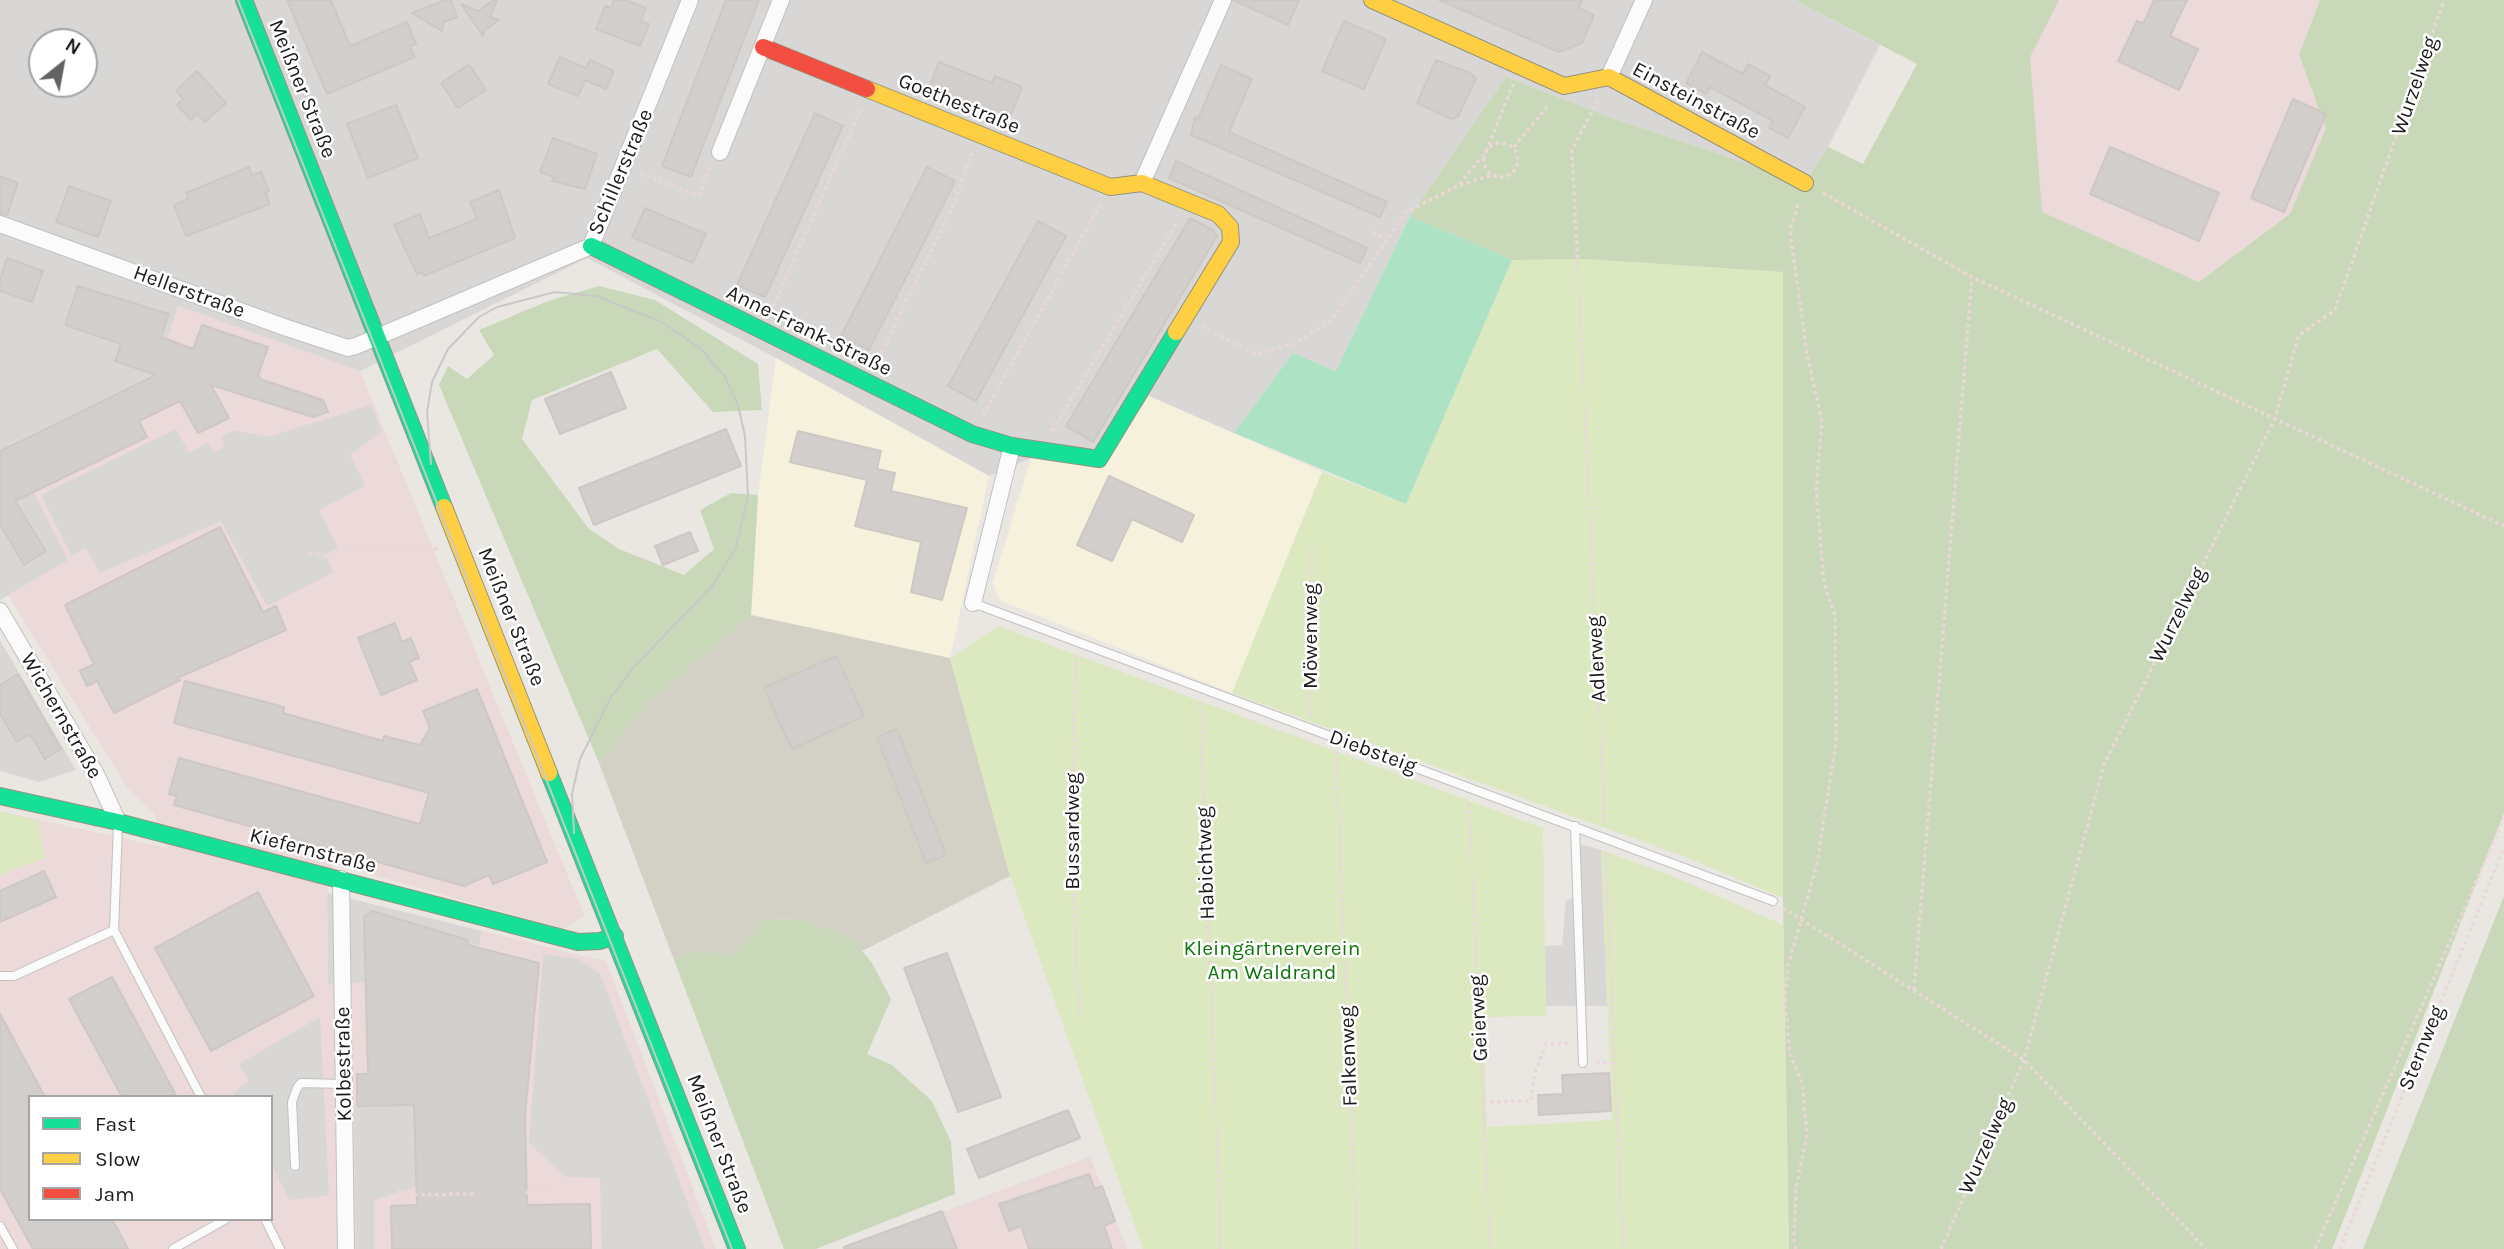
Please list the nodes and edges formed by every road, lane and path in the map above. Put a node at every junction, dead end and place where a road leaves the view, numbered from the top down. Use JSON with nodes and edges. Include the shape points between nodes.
{"nodes":[{"id":1,"x":244,"y":0,"type":"edge"},
{"id":2,"x":690,"y":0,"type":"edge"},
{"id":3,"x":781,"y":0,"type":"edge"},
{"id":4,"x":1223,"y":0,"type":"edge"},
{"id":5,"x":1372,"y":0,"type":"edge"},
{"id":6,"x":1644,"y":0,"type":"edge"},
{"id":7,"x":2444,"y":0,"type":"edge"},
{"id":8,"x":763,"y":47,"type":"junction"},
{"id":9,"x":1521,"y":67,"type":"junction"},
{"id":10,"x":1609,"y":78,"type":"junction"},
{"id":11,"x":1564,"y":86,"type":"junction"},
{"id":12,"x":868,"y":90,"type":"junction"},
{"id":13,"x":977,"y":134,"type":"junction"},
{"id":14,"x":1514,"y":147,"type":"junction"},
{"id":15,"x":720,"y":152,"type":"joint"},
{"id":16,"x":1486,"y":152,"type":"junction"},
{"id":17,"x":625,"y":168,"type":"junction"},
{"id":18,"x":1493,"y":175,"type":"junction"},
{"id":19,"x":1142,"y":183,"type":"junction"},
{"id":20,"x":1805,"y":183,"type":"junction"},
{"id":21,"x":1458,"y":186,"type":"junction"},
{"id":22,"x":1110,"y":187,"type":"junction"},
{"id":23,"x":1189,"y":202,"type":"junction"},
{"id":24,"x":0,"y":224,"type":"edge"},
{"id":25,"x":1373,"y":232,"type":"dead end"},
{"id":26,"x":1388,"y":239,"type":"junction"},
{"id":27,"x":1231,"y":242,"type":"joint"},
{"id":28,"x":591,"y":246,"type":"junction"},
{"id":29,"x":1972,"y":277,"type":"junction"},
{"id":30,"x":1185,"y":318,"type":"junction"},
{"id":31,"x":762,"y":331,"type":"junction"},
{"id":32,"x":378,"y":337,"type":"junction"},
{"id":33,"x":866,"y":382,"type":"junction"},
{"id":34,"x":2275,"y":418,"type":"junction"},
{"id":35,"x":972,"y":434,"type":"junction"},
{"id":36,"x":1012,"y":446,"type":"junction"},
{"id":37,"x":1040,"y":450,"type":"junction"},
{"id":38,"x":2504,"y":526,"type":"edge"},
{"id":39,"x":1312,"y":543,"type":"dead end"},
{"id":40,"x":461,"y":549,"type":"junction"},
{"id":41,"x":309,"y":553,"type":"dead end"},
{"id":42,"x":974,"y":603,"type":"joint"},
{"id":43,"x":0,"y":611,"type":"edge"},
{"id":44,"x":1076,"y":642,"type":"junction"},
{"id":45,"x":1199,"y":688,"type":"junction"},
{"id":46,"x":1311,"y":729,"type":"junction"},
{"id":47,"x":1335,"y":738,"type":"junction"},
{"id":48,"x":1468,"y":786,"type":"junction"},
{"id":49,"x":0,"y":796,"type":"edge"},
{"id":50,"x":2504,"y":818,"type":"edge"},
{"id":51,"x":118,"y":822,"type":"junction"},
{"id":52,"x":1575,"y":826,"type":"junction"},
{"id":53,"x":1606,"y":837,"type":"junction"},
{"id":54,"x":2504,"y":847,"type":"edge"},
{"id":55,"x":341,"y":879,"type":"junction"},
{"id":56,"x":1773,"y":901,"type":"joint"},
{"id":57,"x":1801,"y":922,"type":"junction"},
{"id":58,"x":114,"y":930,"type":"junction"},
{"id":59,"x":615,"y":936,"type":"junction"},
{"id":60,"x":0,"y":976,"type":"edge"},
{"id":61,"x":1914,"y":990,"type":"junction"},
{"id":62,"x":1079,"y":1020,"type":"dead end"},
{"id":63,"x":1583,"y":1042,"type":"junction"},
{"id":64,"x":2024,"y":1060,"type":"junction"},
{"id":65,"x":1583,"y":1063,"type":"dead end"},
{"id":66,"x":344,"y":1084,"type":"junction"},
{"id":67,"x":200,"y":1095,"type":"edge"},
{"id":68,"x":1483,"y":1102,"type":"junction"},
{"id":69,"x":295,"y":1166,"type":"dead end"},
{"id":70,"x":399,"y":1188,"type":"dead end"},
{"id":71,"x":551,"y":1188,"type":"dead end"},
{"id":72,"x":526,"y":1193,"type":"dead end"},
{"id":73,"x":477,"y":1194,"type":"dead end"},
{"id":74,"x":222,"y":1221,"type":"edge"},
{"id":75,"x":266,"y":1221,"type":"edge"},
{"id":76,"x":0,"y":1227,"type":"edge"},
{"id":77,"x":13,"y":1249,"type":"edge"},
{"id":78,"x":173,"y":1249,"type":"edge"},
{"id":79,"x":281,"y":1249,"type":"edge"},
{"id":80,"x":346,"y":1249,"type":"edge"},
{"id":81,"x":737,"y":1249,"type":"edge"},
{"id":82,"x":1221,"y":1249,"type":"edge"},
{"id":83,"x":1357,"y":1249,"type":"edge"},
{"id":84,"x":1490,"y":1249,"type":"edge"},
{"id":85,"x":1623,"y":1249,"type":"edge"},
{"id":86,"x":1796,"y":1249,"type":"edge"},
{"id":87,"x":1941,"y":1249,"type":"edge"},
{"id":88,"x":2206,"y":1249,"type":"edge"},
{"id":89,"x":2315,"y":1249,"type":"edge"},
{"id":90,"x":2340,"y":1249,"type":"edge"}],
"edges":[{"from":1,"to":32,"type":"street","name":"Meißner Straße"},
{"from":2,"to":17,"type":"street","name":"Schillerstraße"},
{"from":3,"to":8,"type":"street"},
{"from":4,"to":19,"type":"street"},
{"from":5,"to":9,"type":"street"},
{"from":6,"to":10,"type":"street"},
{"from":7,"to":34,"type":"path","name":"Wurzelweg","via":[[2335,310],[2299,335]]},
{"from":8,"to":12,"type":"street","name":"Goethestraße"},
{"from":8,"to":15,"type":"street"},
{"from":9,"to":11,"type":"street"},
{"from":9,"to":16,"type":"path"},
{"from":10,"to":11,"type":"street","name":"Einsteinstraße"},
{"from":10,"to":20,"type":"street","name":"Einsteinstraße"},
{"from":10,"to":53,"type":"path","name":"Adlerweg","via":[[1572,150]]},
{"from":11,"to":14,"type":"path"},
{"from":12,"to":13,"type":"street","name":"Goethestraße"},
{"from":12,"to":31,"type":"path"},
{"from":13,"to":22,"type":"street","name":"Goethestraße"},
{"from":13,"to":33,"type":"path","via":[[954,204]]},
{"from":14,"to":16,"type":"path","via":[[1496,143]]},
{"from":14,"to":18,"type":"path","via":[[1518,155],[1514,173]]},
{"from":15,"to":17,"type":"path","via":[[698,196]]},
{"from":16,"to":18,"type":"path","via":[[1484,165]]},
{"from":16,"to":21,"type":"path"},
{"from":17,"to":28,"type":"street","name":"Schillerstraße"},
{"from":18,"to":21,"type":"path"},
{"from":19,"to":22,"type":"street","name":"Goethestraße"},
{"from":19,"to":23,"type":"street","name":"Goethestraße"},
{"from":20,"to":29,"type":"path"},
{"from":20,"to":57,"type":"path","via":[[1790,231],[1822,422],[1816,488],[1824,583],[1835,615],[1836,741],[1817,864]]},
{"from":21,"to":26,"type":"path","via":[[1406,212]]},
{"from":22,"to":35,"type":"path"},
{"from":23,"to":27,"type":"street","name":"Goethestraße","via":[[1218,214],[1230,227]]},
{"from":23,"to":37,"type":"path"},
{"from":24,"to":32,"type":"street","name":"Hellerstraße","via":[[348,348]]},
{"from":25,"to":26,"type":"path"},
{"from":26,"to":30,"type":"path","via":[[1332,319],[1295,344],[1255,354]]},
{"from":27,"to":30,"type":"street","name":"Anne-Frank-Straße"},
{"from":28,"to":31,"type":"street","name":"Anne-Frank-Straße"},
{"from":28,"to":32,"type":"street","name":"Schillerstraße"},
{"from":29,"to":34,"type":"path"},
{"from":29,"to":61,"type":"path"},
{"from":30,"to":37,"type":"street","name":"Anne-Frank-Straße","via":[[1099,459]]},
{"from":31,"to":33,"type":"street","name":"Anne-Frank-Straße"},
{"from":32,"to":40,"type":"street","name":"Meißner Straße"},
{"from":33,"to":35,"type":"street","name":"Anne-Frank-Straße"},
{"from":34,"to":38,"type":"path"},
{"from":34,"to":64,"type":"path","name":"Wurzelweg","via":[[2105,765]]},
{"from":35,"to":36,"type":"street","name":"Anne-Frank-Straße"},
{"from":36,"to":37,"type":"street","name":"Anne-Frank-Straße"},
{"from":36,"to":42,"type":"street"},
{"from":39,"to":46,"type":"path","name":"Möwenweg"},
{"from":40,"to":41,"type":"path"},
{"from":40,"to":59,"type":"street","name":"Meißner Straße"},
{"from":42,"to":44,"type":"lane","name":"Diebsteig"},
{"from":43,"to":51,"type":"street","name":"Wichernstraße","via":[[96,774]]},
{"from":44,"to":45,"type":"lane","name":"Diebsteig"},
{"from":44,"to":62,"type":"path","name":"Bussardweg","via":[[1071,836]]},
{"from":45,"to":46,"type":"lane","name":"Diebsteig"},
{"from":45,"to":82,"type":"path","name":"Habichtweg"},
{"from":46,"to":47,"type":"lane","name":"Diebsteig"},
{"from":47,"to":48,"type":"lane","name":"Diebsteig"},
{"from":47,"to":83,"type":"path","name":"Falkenweg"},
{"from":48,"to":52,"type":"lane","name":"Diebsteig"},
{"from":48,"to":68,"type":"path","name":"Geierweg"},
{"from":49,"to":51,"type":"street","name":"Kiefernstraße"},
{"from":50,"to":89,"type":"path"},
{"from":51,"to":55,"type":"street","name":"Kiefernstraße"},
{"from":51,"to":58,"type":"lane"},
{"from":52,"to":53,"type":"lane","name":"Diebsteig"},
{"from":52,"to":63,"type":"lane"},
{"from":53,"to":56,"type":"lane","name":"Diebsteig"},
{"from":53,"to":85,"type":"path","name":"Adlerweg"},
{"from":54,"to":90,"type":"path","name":"Sternweg"},
{"from":55,"to":59,"type":"street","name":"Kiefernstraße","via":[[578,942]]},
{"from":55,"to":66,"type":"street","name":"Kolbestraße"},
{"from":56,"to":57,"type":"path"},
{"from":57,"to":61,"type":"path"},
{"from":57,"to":86,"type":"path","via":[[1788,966],[1785,1004],[1790,1054],[1802,1083],[1807,1136],[1796,1188]]},
{"from":58,"to":60,"type":"lane","via":[[14,975]]},
{"from":58,"to":67,"type":"lane"},
{"from":59,"to":81,"type":"street","name":"Meißner Straße"},
{"from":61,"to":64,"type":"path"},
{"from":63,"to":65,"type":"lane"},
{"from":63,"to":68,"type":"path","via":[[1546,1044],[1534,1075],[1531,1101]]},
{"from":64,"to":87,"type":"path","name":"Wurzelweg"},
{"from":64,"to":88,"type":"path"},
{"from":66,"to":69,"type":"lane","via":[[302,1083],[297,1088],[292,1102]]},
{"from":66,"to":80,"type":"street","name":"Kolbestraße"},
{"from":68,"to":84,"type":"path","name":"Geierweg"},
{"from":70,"to":73,"type":"path","via":[[400,1195]]},
{"from":71,"to":72,"type":"path"},
{"from":74,"to":78,"type":"lane"},
{"from":75,"to":79,"type":"lane"},
{"from":76,"to":77,"type":"lane"}]}
